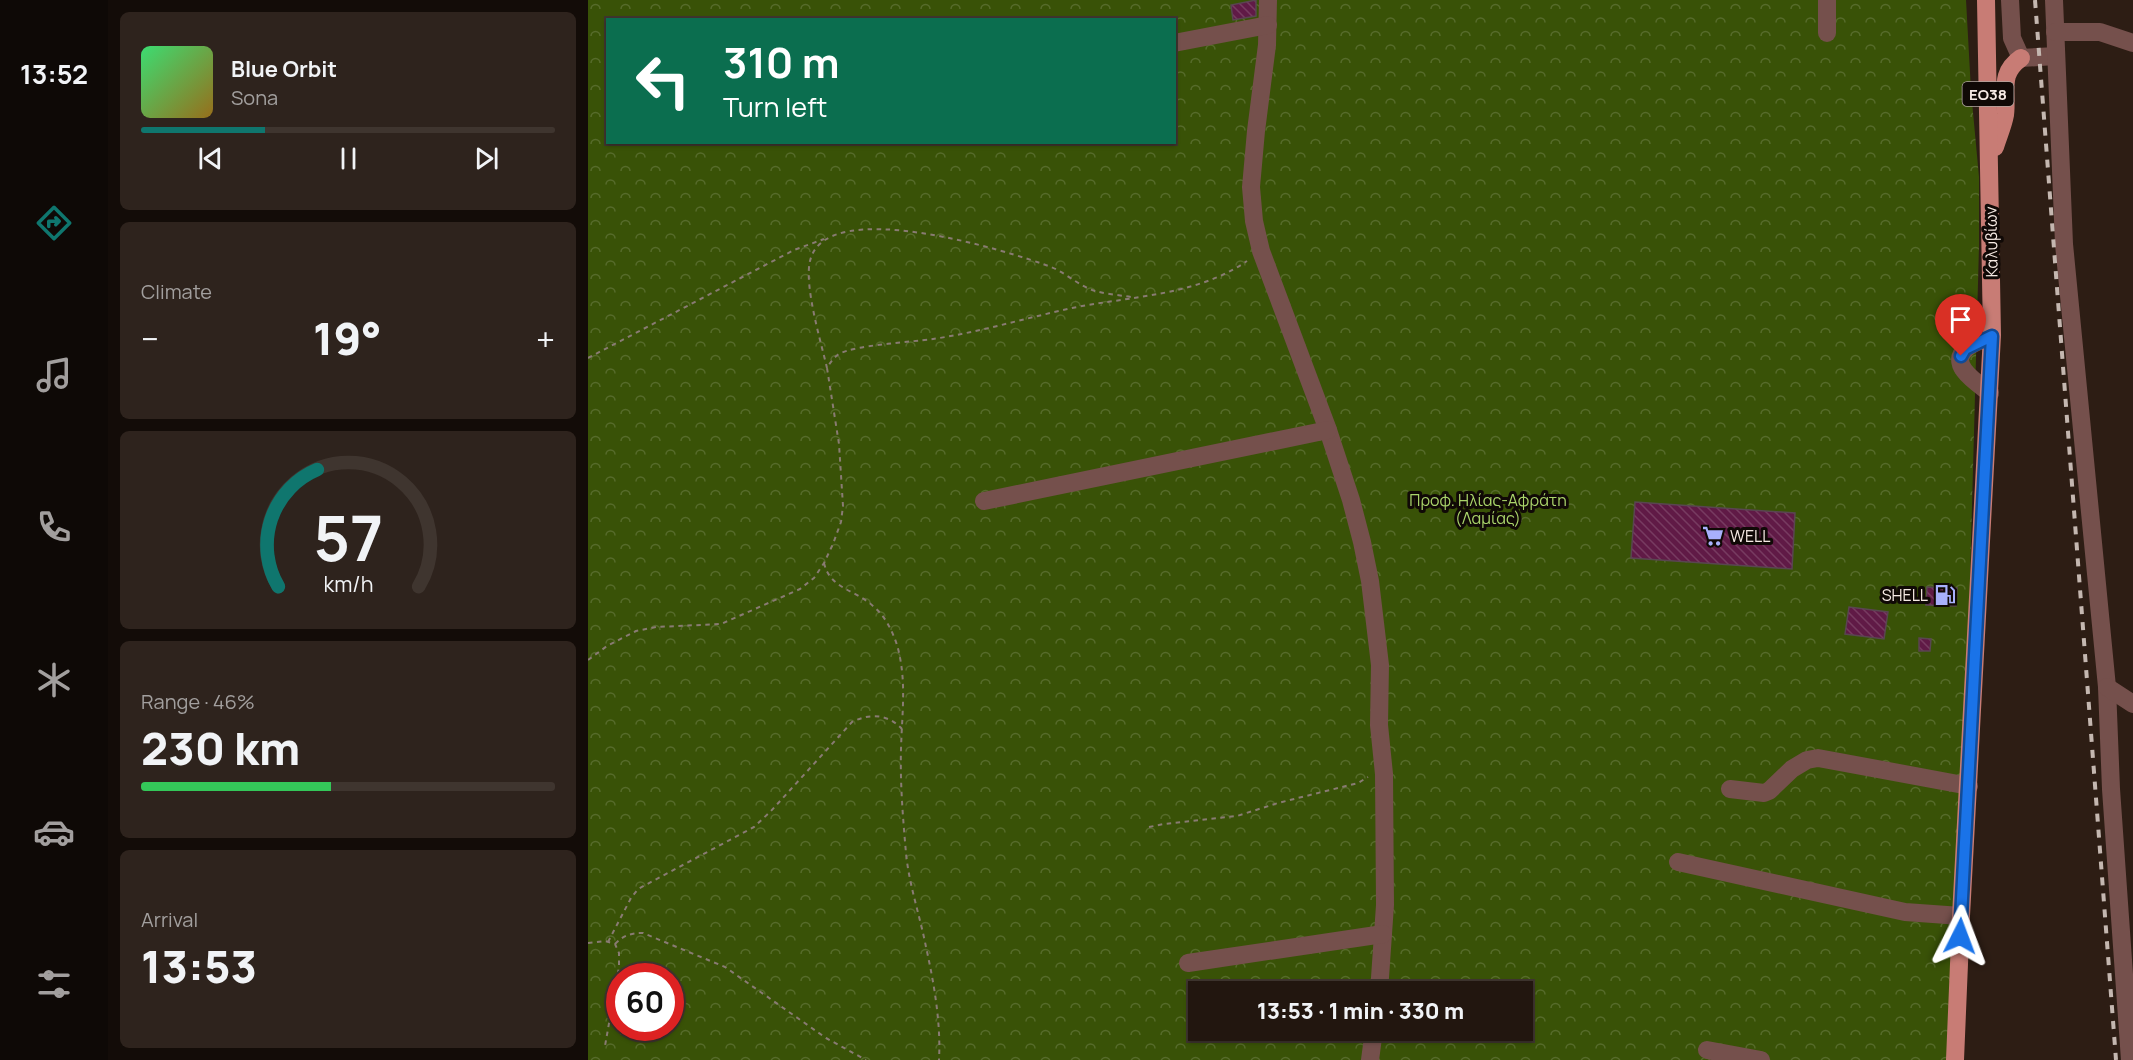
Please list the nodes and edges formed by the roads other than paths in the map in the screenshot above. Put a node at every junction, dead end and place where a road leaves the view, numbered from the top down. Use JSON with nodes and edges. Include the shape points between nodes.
{"nodes":[{"id":1,"x":1268,"y":0,"type":"edge"},
{"id":2,"x":1827,"y":0,"type":"edge"},
{"id":3,"x":1986,"y":0,"type":"edge"},
{"id":4,"x":2010,"y":0,"type":"edge"},
{"id":5,"x":2054,"y":0,"type":"edge"},
{"id":6,"x":1268,"y":25,"type":"junction"},
{"id":7,"x":2055,"y":32,"type":"junction"},
{"id":8,"x":1827,"y":33,"type":"dead end"},
{"id":9,"x":1176,"y":43,"type":"edge"},
{"id":10,"x":2133,"y":43,"type":"edge"},
{"id":11,"x":2056,"y":56,"type":"junction"},
{"id":12,"x":2021,"y":58,"type":"junction"},
{"id":13,"x":1990,"y":163,"type":"junction"},
{"id":14,"x":1992,"y":336,"type":"junction"},
{"id":15,"x":1990,"y":393,"type":"junction"},
{"id":16,"x":1328,"y":430,"type":"junction"},
{"id":17,"x":984,"y":501,"type":"dead end"},
{"id":18,"x":2107,"y":687,"type":"junction"},
{"id":19,"x":2133,"y":704,"type":"edge"},
{"id":20,"x":1969,"y":786,"type":"junction"},
{"id":21,"x":1730,"y":789,"type":"dead end"},
{"id":22,"x":1678,"y":862,"type":"dead end"},
{"id":23,"x":1961,"y":916,"type":"junction"},
{"id":24,"x":1383,"y":934,"type":"junction"},
{"id":25,"x":1188,"y":963,"type":"dead end"},
{"id":26,"x":1379,"y":981,"type":"edge"},
{"id":27,"x":1373,"y":1041,"type":"edge"},
{"id":28,"x":1707,"y":1050,"type":"dead end"},
{"id":29,"x":1370,"y":1060,"type":"edge"},
{"id":30,"x":1761,"y":1060,"type":"edge"},
{"id":31,"x":1955,"y":1060,"type":"edge"},
{"id":32,"x":2130,"y":1060,"type":"edge"}],
"edges":[{"from":1,"to":6,"type":"street"},
{"from":2,"to":8,"type":"street"},
{"from":3,"to":13,"type":"main road","name":"Καλυβίων","number":"ΕΟ38"},
{"from":4,"to":12,"type":"street","via":[[2012,38]]},
{"from":5,"to":7,"type":"street"},
{"from":6,"to":9,"type":"street"},
{"from":6,"to":16,"type":"street","via":[[1251,187],[1254,221],[1261,251]]},
{"from":7,"to":10,"type":"street","via":[[2100,32]]},
{"from":7,"to":11,"type":"street"},
{"from":11,"to":12,"type":"street"},
{"from":11,"to":18,"type":"street","via":[[2064,244]]},
{"from":12,"to":13,"type":"main road","via":[[2008,70],[2005,115]]},
{"from":13,"to":14,"type":"main road","name":"Καλυβίων","number":"ΕΟ38"},
{"from":14,"to":15,"type":"main road","name":"Καλυβίων","number":"ΕΟ38"},
{"from":14,"to":15,"type":"street","via":[[1965,349],[1960,364]]},
{"from":15,"to":20,"type":"main road","name":"Καλυβίων","number":"ΕΟ38"},
{"from":16,"to":17,"type":"street"},
{"from":16,"to":24,"type":"street","via":[[1362,542],[1380,665]]},
{"from":18,"to":19,"type":"street"},
{"from":18,"to":32,"type":"street"},
{"from":20,"to":21,"type":"street","via":[[1818,758],[1792,769],[1764,793]]},
{"from":20,"to":23,"type":"main road","name":"Καλυβίων","number":"ΕΟ38"},
{"from":22,"to":23,"type":"street","via":[[1905,912]]},
{"from":23,"to":31,"type":"main road","name":"Καλυβίων","number":"ΕΟ38"},
{"from":24,"to":25,"type":"street"},
{"from":24,"to":26,"type":"street"},
{"from":27,"to":29,"type":"street"},
{"from":28,"to":30,"type":"street"}]}
